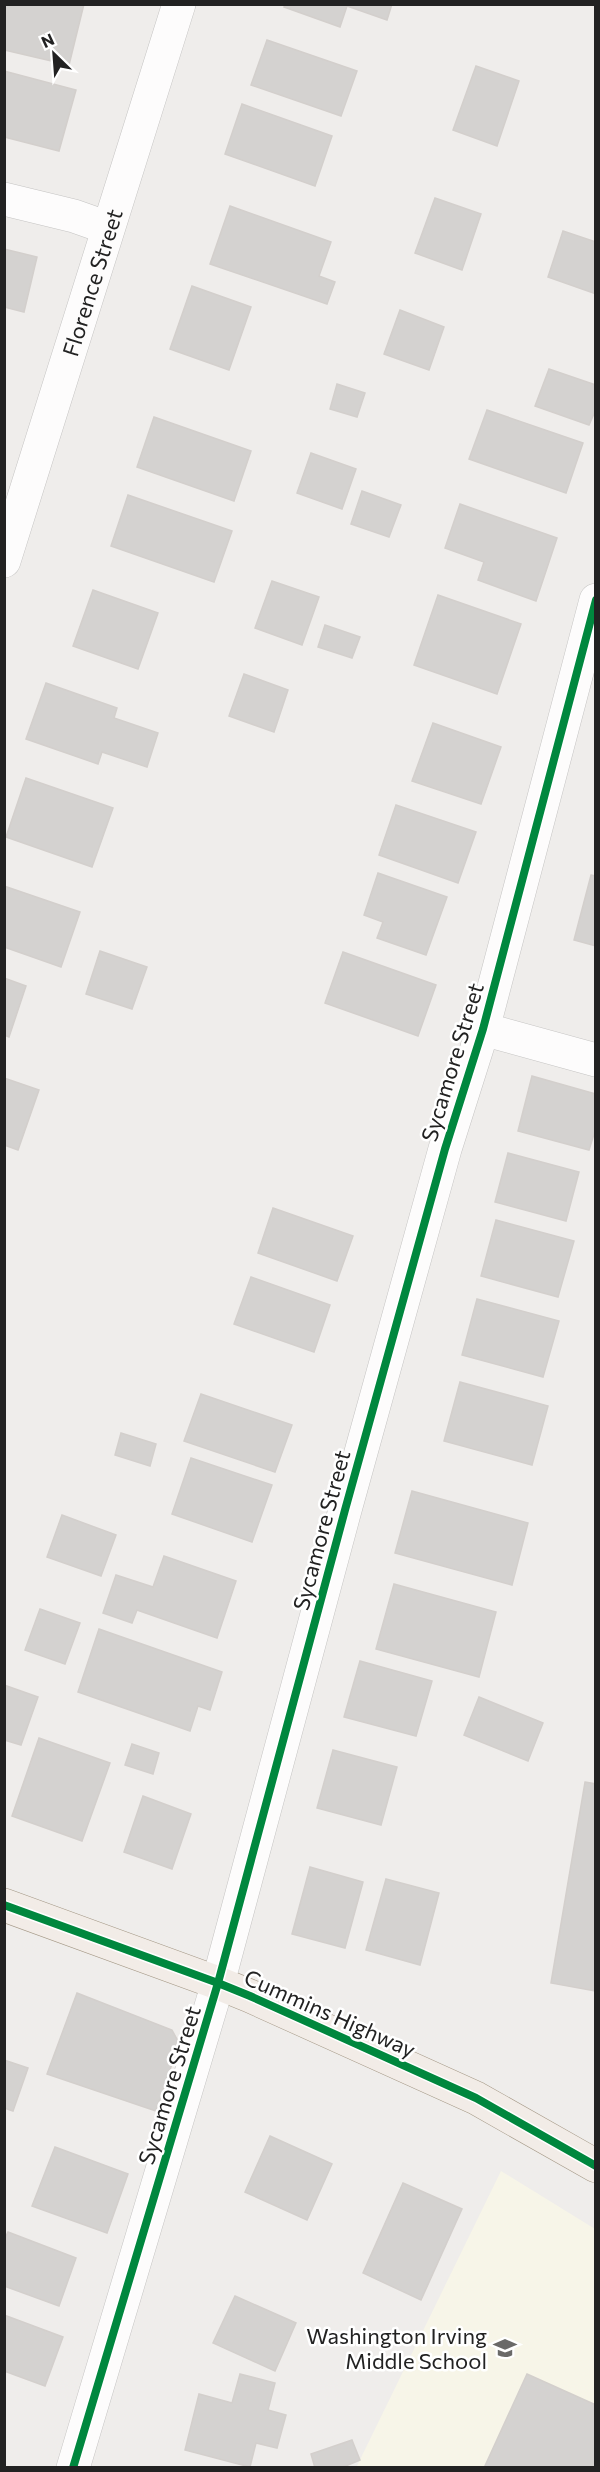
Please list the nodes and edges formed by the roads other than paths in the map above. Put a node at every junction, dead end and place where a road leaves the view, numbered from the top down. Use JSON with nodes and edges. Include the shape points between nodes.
{"nodes":[{"id":1,"x":180,"y":4,"type":"edge"},
{"id":2,"x":4,"y":199,"type":"edge"},
{"id":3,"x":108,"y":228,"type":"junction"},
{"id":4,"x":4,"y":561,"type":"edge"},
{"id":5,"x":596,"y":600,"type":"edge"},
{"id":6,"x":483,"y":1029,"type":"junction"},
{"id":7,"x":596,"y":1060,"type":"edge"},
{"id":8,"x":4,"y":1905,"type":"edge"},
{"id":9,"x":218,"y":1983,"type":"junction"},
{"id":10,"x":596,"y":2166,"type":"edge"},
{"id":11,"x":73,"y":2468,"type":"edge"}],
"edges":[{"from":1,"to":3,"type":"street","name":"Florence Street"},
{"from":2,"to":3,"type":"street"},
{"from":3,"to":4,"type":"street","name":"Florence Street"},
{"from":5,"to":6,"type":"street","name":"Sycamore Street"},
{"from":6,"to":7,"type":"street"},
{"from":6,"to":9,"type":"street","name":"Sycamore Street","via":[[445,1149]]},
{"from":8,"to":9,"type":"main road","name":"Cummins Highway"},
{"from":9,"to":10,"type":"main road","name":"Cummins Highway","via":[[476,2098]]},
{"from":9,"to":11,"type":"street","name":"Sycamore Street"}]}
